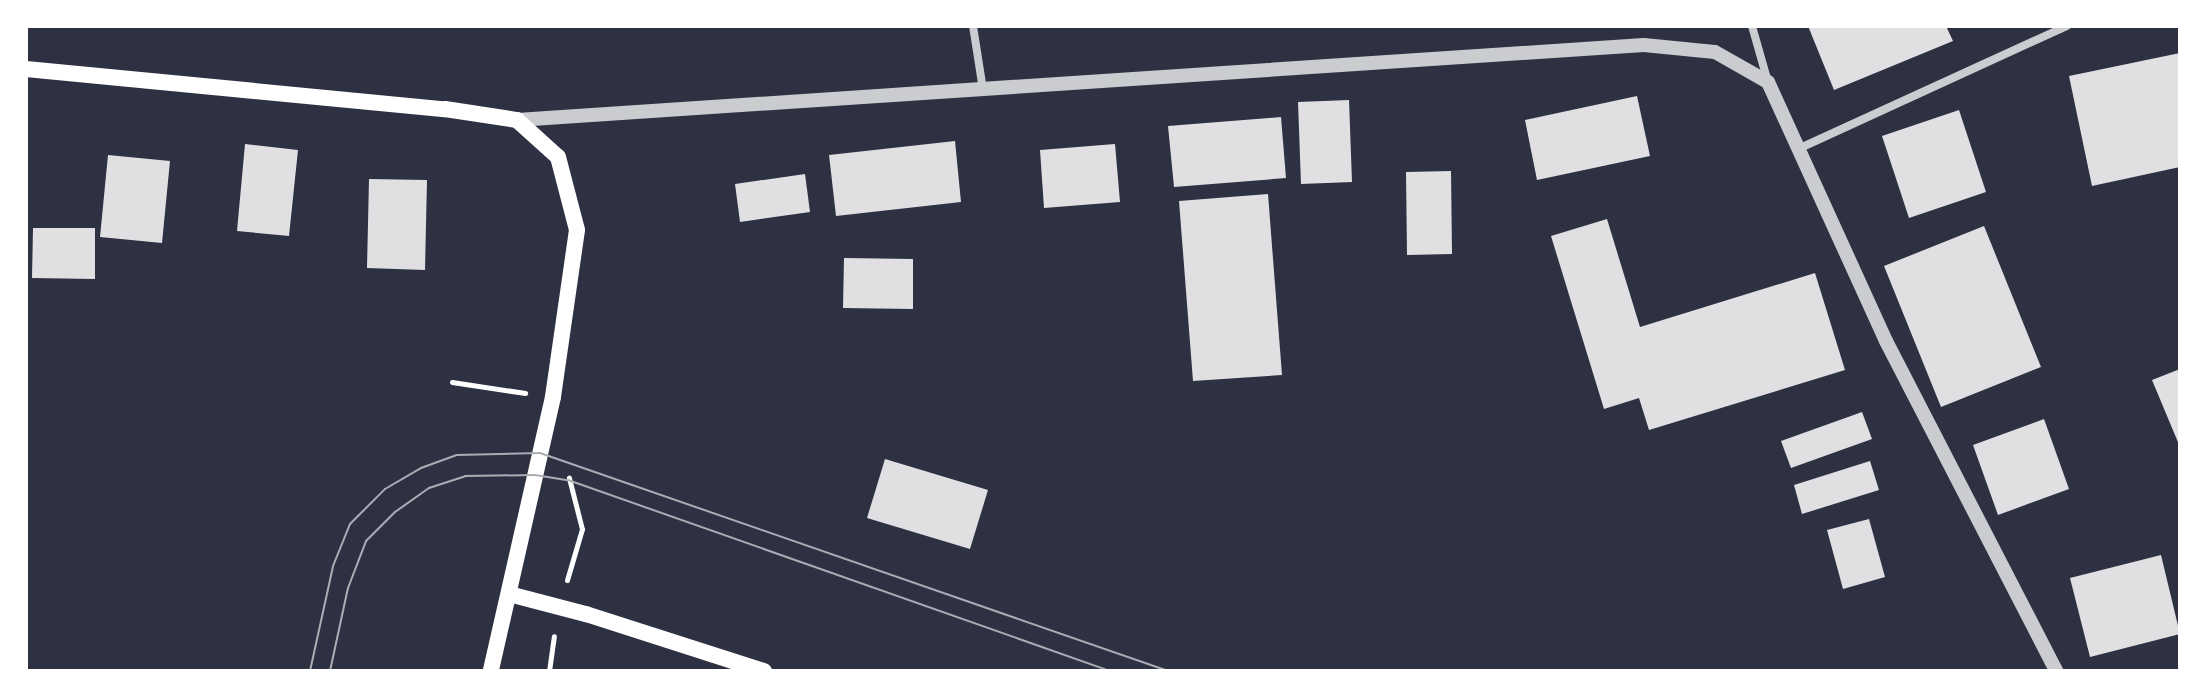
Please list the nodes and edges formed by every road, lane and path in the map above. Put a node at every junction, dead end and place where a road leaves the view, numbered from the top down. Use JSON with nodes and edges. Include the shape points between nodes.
{"nodes":[{"id":1,"x":973,"y":26,"type":"edge"},
{"id":2,"x":1752,"y":26,"type":"edge"},
{"id":3,"x":2067,"y":26,"type":"edge"},
{"id":4,"x":26,"y":69,"type":"edge"},
{"id":5,"x":1768,"y":82,"type":"junction"},
{"id":6,"x":983,"y":90,"type":"junction"},
{"id":7,"x":517,"y":120,"type":"junction"},
{"id":8,"x":1798,"y":149,"type":"junction"},
{"id":9,"x":509,"y":594,"type":"junction"},
{"id":10,"x":491,"y":671,"type":"edge"},
{"id":11,"x":764,"y":671,"type":"edge"},
{"id":12,"x":2056,"y":671,"type":"edge"}],
"edges":[{"from":1,"to":6,"type":"street"},
{"from":2,"to":5,"type":"street"},
{"from":3,"to":8,"type":"street"},
{"from":4,"to":7,"type":"main road"},
{"from":5,"to":6,"type":"street","via":[[1715,52],[1644,45]]},
{"from":5,"to":8,"type":"street"},
{"from":6,"to":7,"type":"street"},
{"from":7,"to":9,"type":"main road","via":[[558,157],[577,230],[553,397]]},
{"from":8,"to":12,"type":"street","via":[[1886,341]]},
{"from":9,"to":10,"type":"main road"},
{"from":9,"to":11,"type":"main road"}]}
